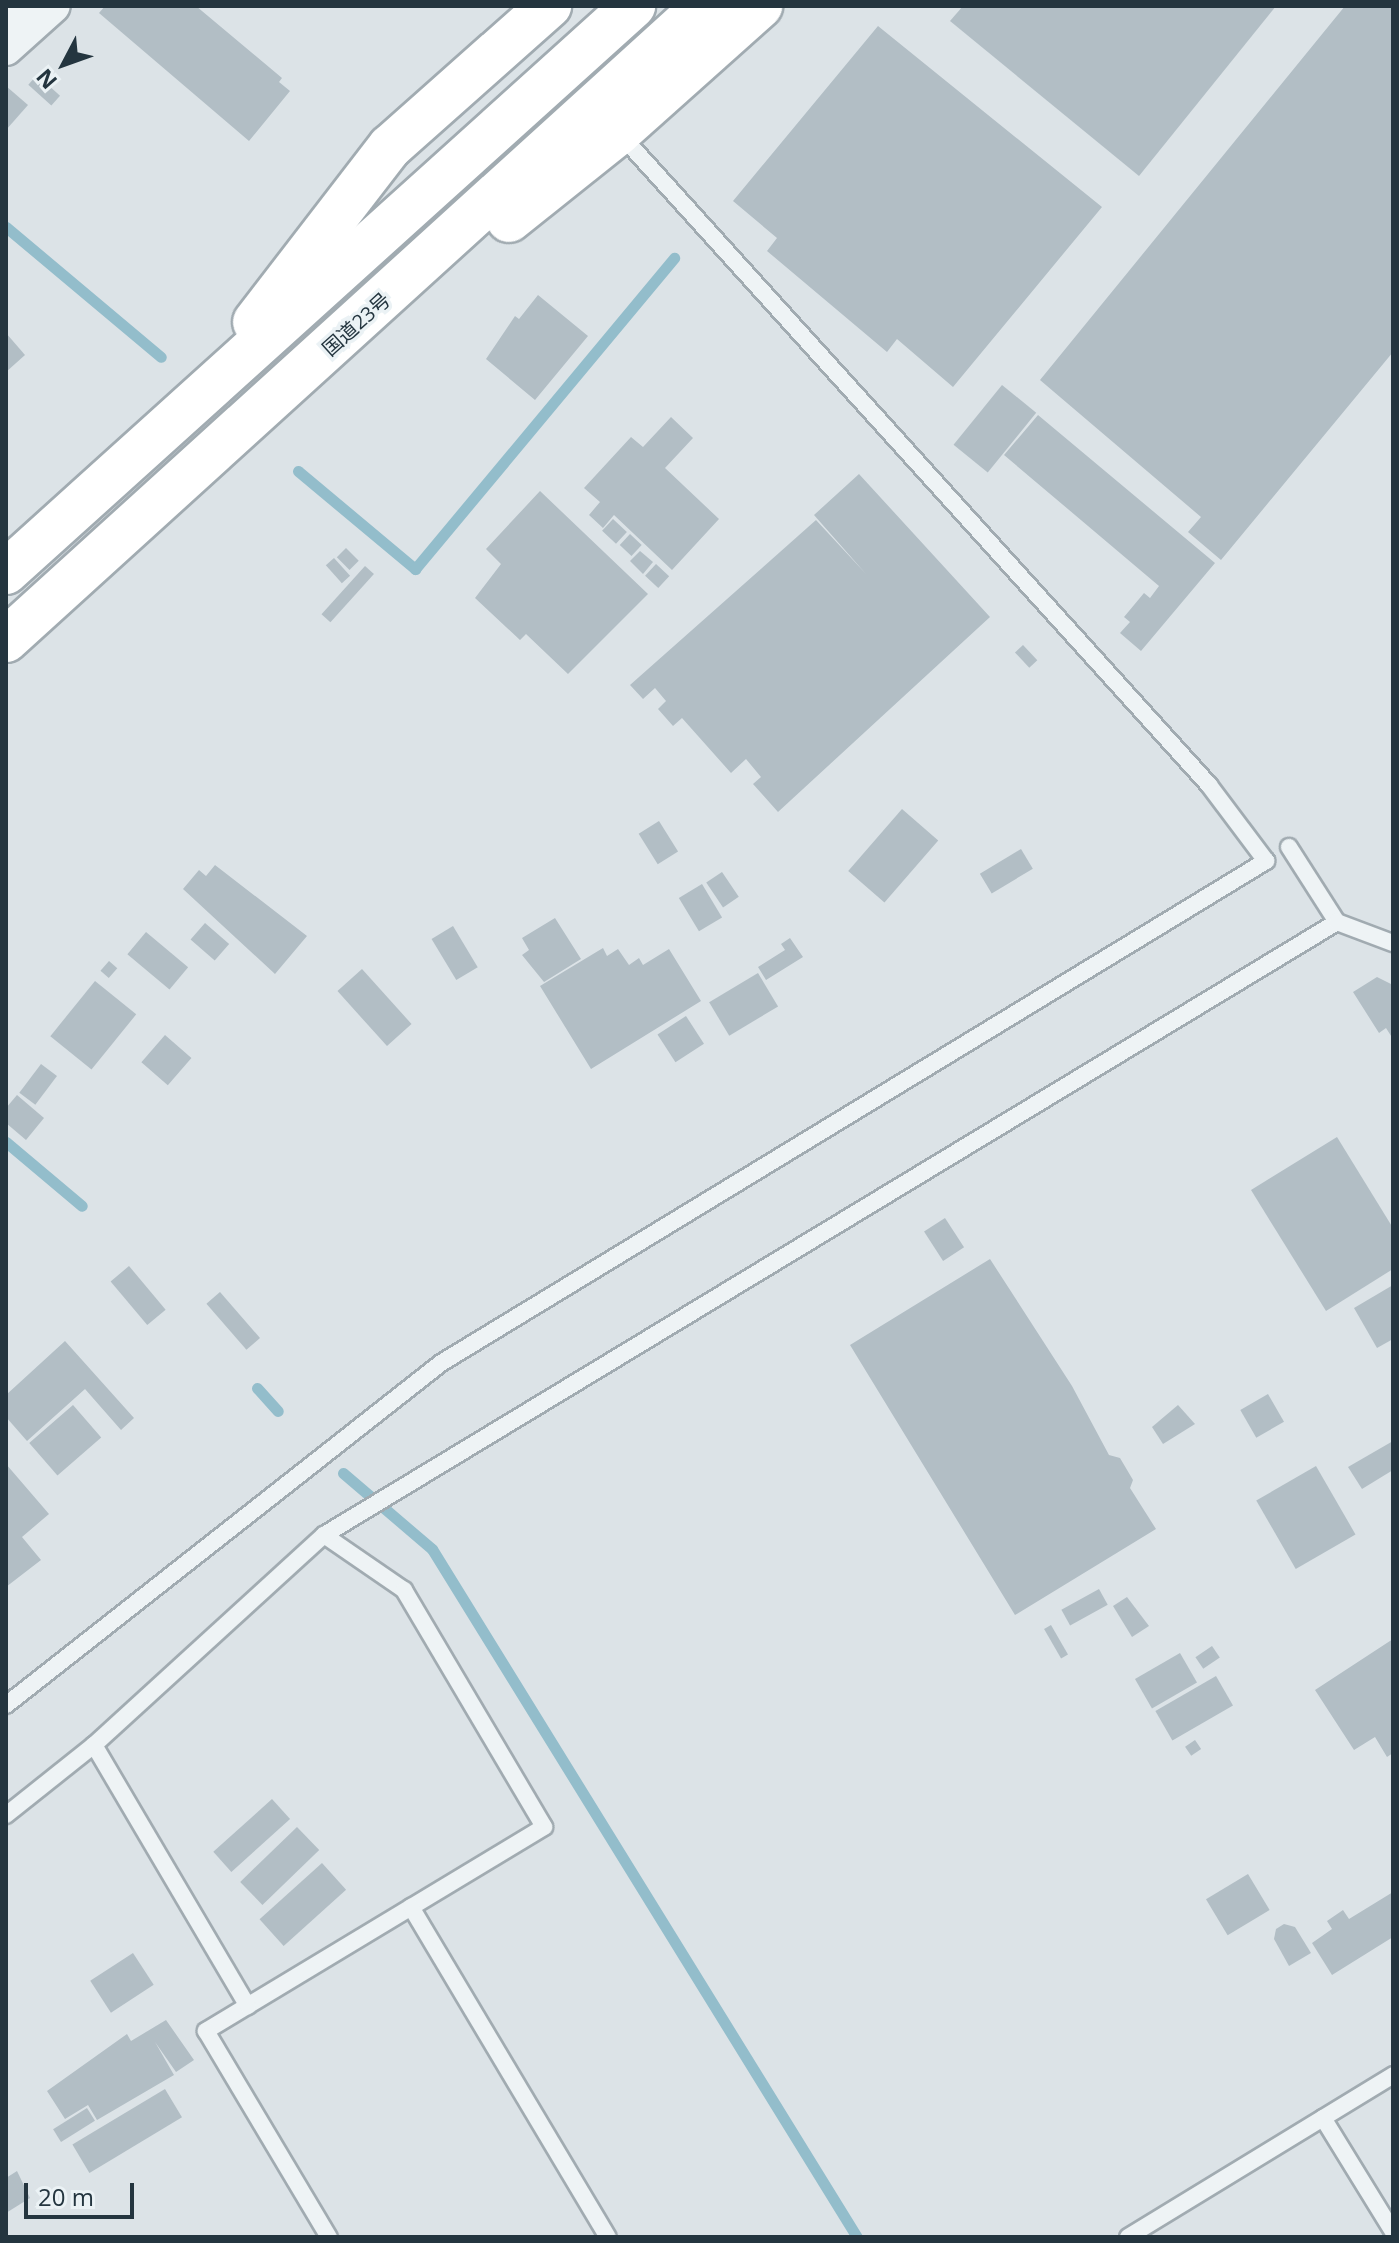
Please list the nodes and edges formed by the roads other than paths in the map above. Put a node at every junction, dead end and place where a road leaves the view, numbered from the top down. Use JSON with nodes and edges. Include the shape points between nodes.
{"nodes":[{"id":1,"x":54,"y":6,"type":"edge"},
{"id":2,"x":549,"y":6,"type":"edge"},
{"id":3,"x":633,"y":6,"type":"edge"},
{"id":4,"x":704,"y":6,"type":"edge"},
{"id":5,"x":760,"y":6,"type":"edge"},
{"id":6,"x":13,"y":28,"type":"edge"},
{"id":7,"x":618,"y":133,"type":"junction"},
{"id":8,"x":185,"y":413,"type":"junction"},
{"id":9,"x":218,"y":449,"type":"junction"},
{"id":10,"x":6,"y":572,"type":"edge"},
{"id":11,"x":6,"y":640,"type":"edge"},
{"id":12,"x":1289,"y":847,"type":"dead end"},
{"id":13,"x":1337,"y":922,"type":"junction"},
{"id":14,"x":1393,"y":943,"type":"edge"},
{"id":15,"x":324,"y":1535,"type":"junction"},
{"id":16,"x":6,"y":1705,"type":"edge"},
{"id":17,"x":94,"y":1745,"type":"junction"},
{"id":18,"x":6,"y":1815,"type":"edge"},
{"id":19,"x":411,"y":1907,"type":"junction"},
{"id":20,"x":248,"y":2006,"type":"junction"},
{"id":21,"x":1393,"y":2075,"type":"edge"},
{"id":22,"x":1323,"y":2118,"type":"junction"},
{"id":23,"x":1393,"y":2232,"type":"edge"},
{"id":24,"x":329,"y":2237,"type":"edge"},
{"id":25,"x":608,"y":2237,"type":"edge"},
{"id":26,"x":1128,"y":2237,"type":"edge"}],
"edges":[{"from":1,"to":6,"type":"street"},
{"from":2,"to":8,"type":"highway","via":[[390,147]]},
{"from":3,"to":8,"type":"highway"},
{"from":4,"to":9,"type":"highway","name":"国道23号"},
{"from":5,"to":7,"type":"highway"},
{"from":7,"to":9,"type":"highway"},
{"from":7,"to":16,"type":"lane","via":[[1209,785],[1266,861],[441,1363]]},
{"from":8,"to":10,"type":"highway"},
{"from":9,"to":11,"type":"highway","name":"国道23号"},
{"from":12,"to":13,"type":"lane"},
{"from":13,"to":14,"type":"lane"},
{"from":13,"to":15,"type":"lane"},
{"from":15,"to":17,"type":"lane"},
{"from":15,"to":19,"type":"lane","via":[[404,1590],[544,1827]]},
{"from":17,"to":18,"type":"lane"},
{"from":17,"to":20,"type":"lane"},
{"from":19,"to":20,"type":"lane"},
{"from":19,"to":25,"type":"lane"},
{"from":20,"to":24,"type":"lane","via":[[206,2031]]},
{"from":21,"to":22,"type":"lane"},
{"from":22,"to":23,"type":"lane"},
{"from":22,"to":26,"type":"lane"}]}
